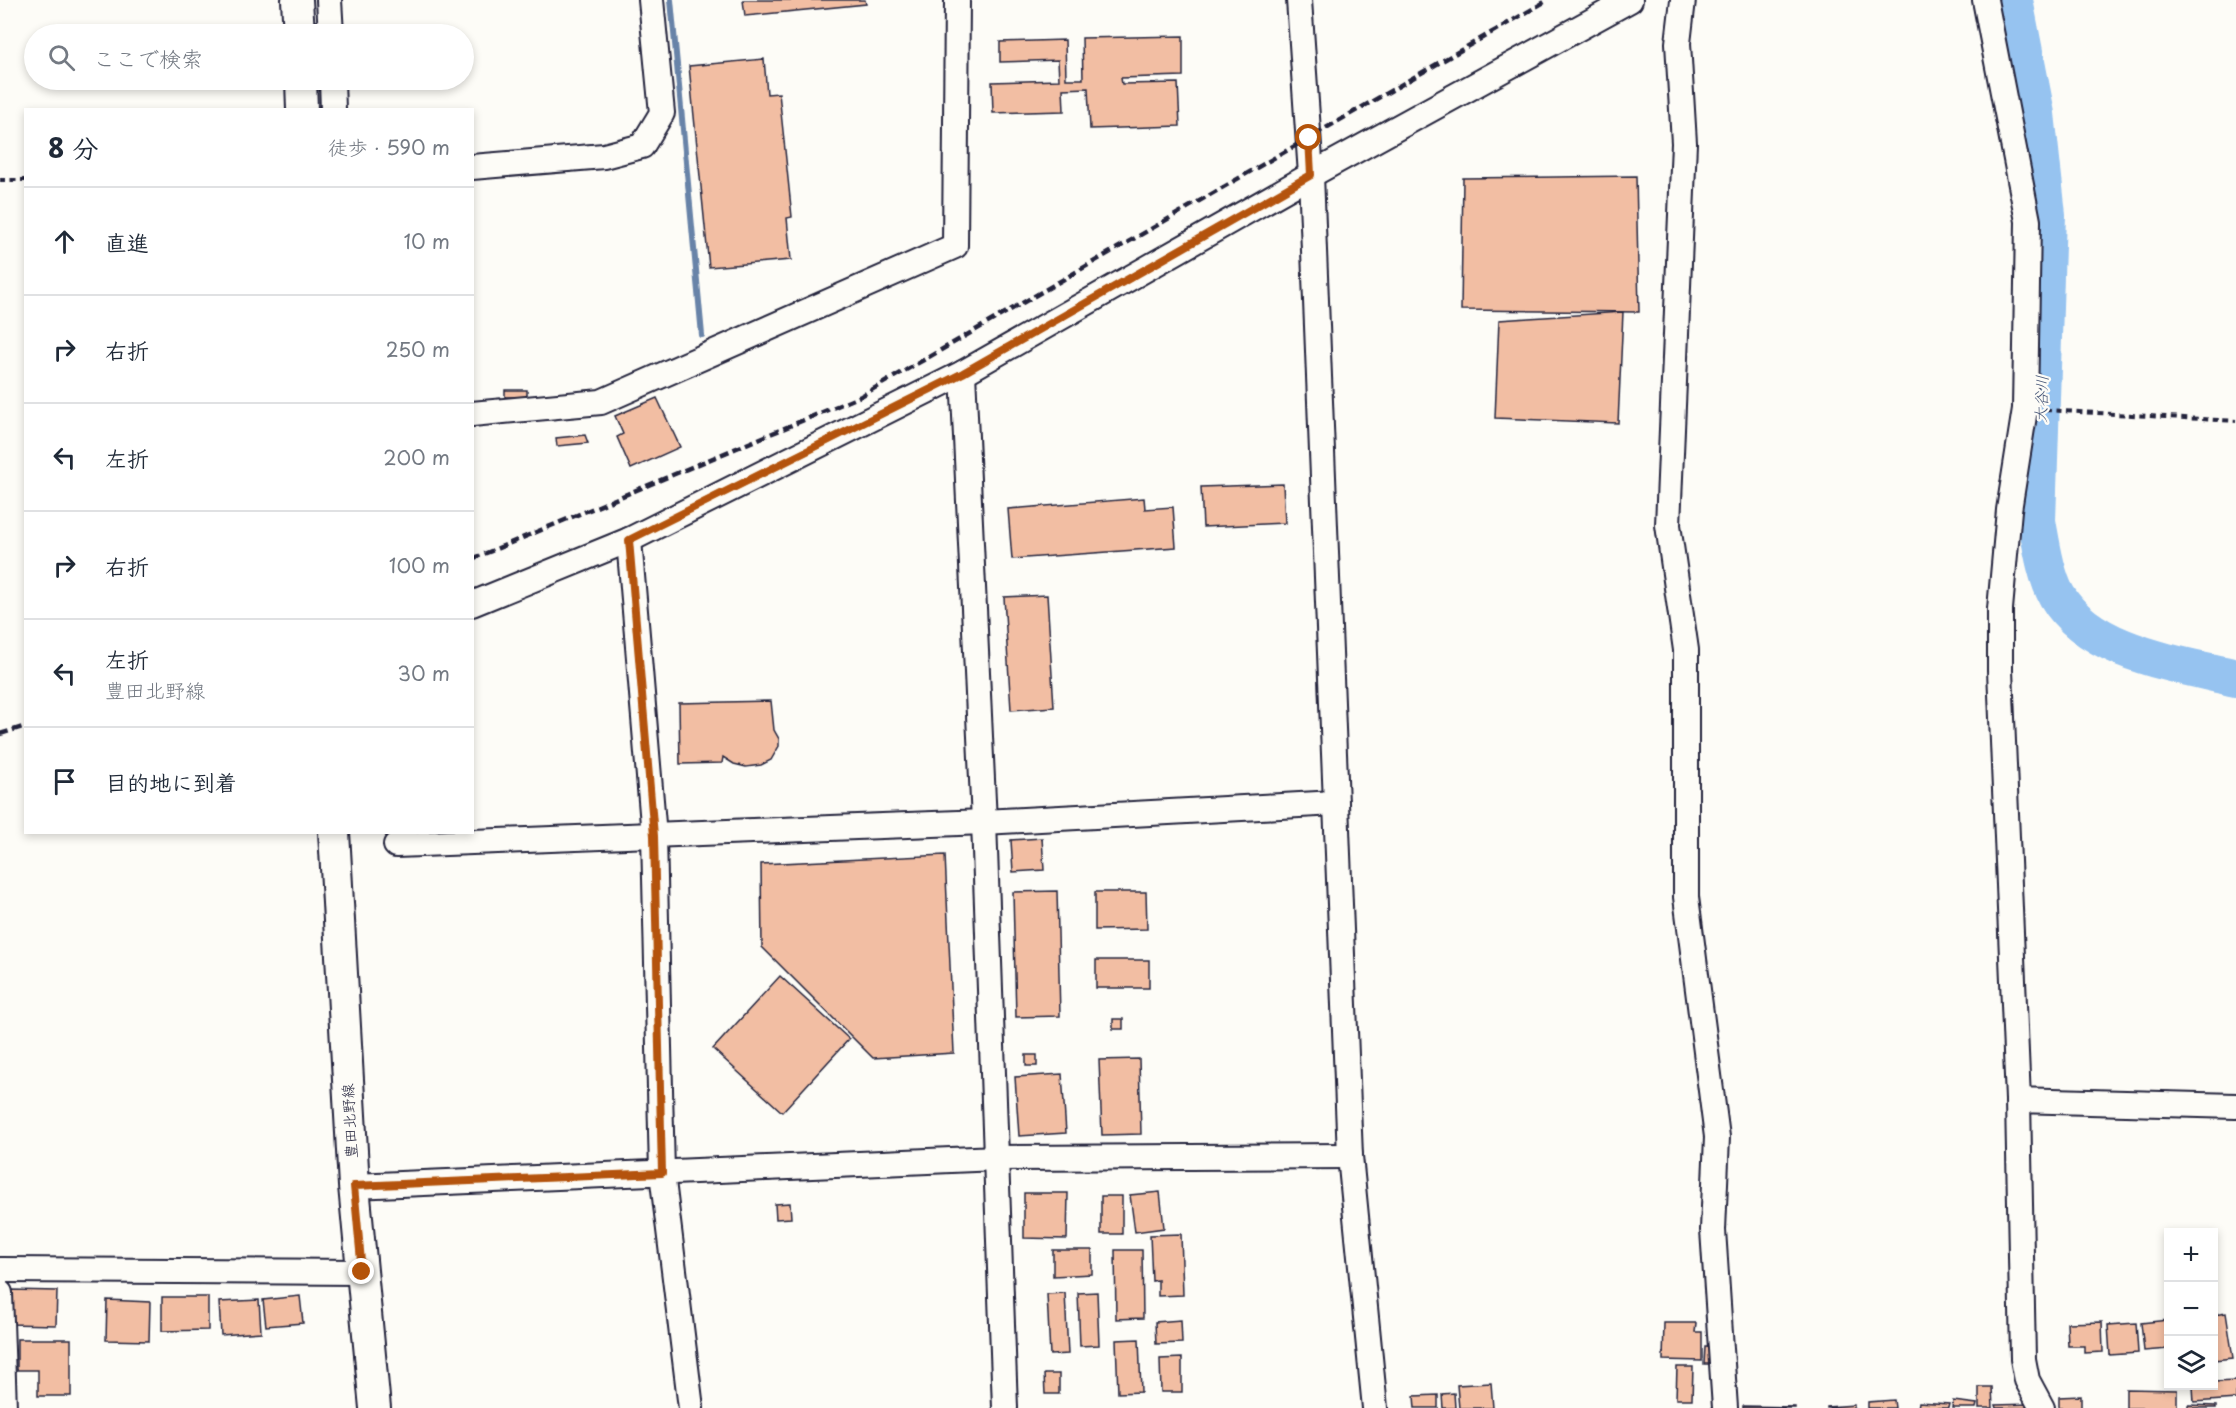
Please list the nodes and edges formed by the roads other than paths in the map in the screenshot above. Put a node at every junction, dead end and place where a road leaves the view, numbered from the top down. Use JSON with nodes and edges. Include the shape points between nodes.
{"nodes":[{"id":1,"x":297,"y":0,"type":"edge"},
{"id":2,"x":329,"y":0,"type":"edge"},
{"id":3,"x":651,"y":0,"type":"edge"},
{"id":4,"x":957,"y":0,"type":"edge"},
{"id":5,"x":1299,"y":0,"type":"edge"},
{"id":6,"x":1630,"y":0,"type":"edge"},
{"id":7,"x":1683,"y":0,"type":"edge"},
{"id":8,"x":1985,"y":0,"type":"edge"},
{"id":9,"x":298,"y":24,"type":"edge"},
{"id":10,"x":330,"y":24,"type":"edge"},
{"id":11,"x":301,"y":90,"type":"edge"},
{"id":12,"x":332,"y":90,"type":"edge"},
{"id":13,"x":302,"y":108,"type":"edge"},
{"id":14,"x":333,"y":108,"type":"edge"},
{"id":15,"x":474,"y":167,"type":"edge"},
{"id":16,"x":1311,"y":175,"type":"junction"},
{"id":17,"x":963,"y":373,"type":"junction"},
{"id":18,"x":474,"y":414,"type":"edge"},
{"id":19,"x":629,"y":540,"type":"junction"},
{"id":20,"x":474,"y":603,"type":"edge"},
{"id":21,"x":1336,"y":803,"type":"junction"},
{"id":22,"x":984,"y":822,"type":"junction"},
{"id":23,"x":334,"y":834,"type":"edge"},
{"id":24,"x":654,"y":836,"type":"junction"},
{"id":25,"x":396,"y":845,"type":"dead end"},
{"id":26,"x":2018,"y":1100,"type":"junction"},
{"id":27,"x":2236,"y":1106,"type":"edge"},
{"id":28,"x":1350,"y":1156,"type":"junction"},
{"id":29,"x":997,"y":1158,"type":"junction"},
{"id":30,"x":662,"y":1173,"type":"junction"},
{"id":31,"x":354,"y":1186,"type":"junction"},
{"id":32,"x":0,"y":1270,"type":"edge"},
{"id":33,"x":362,"y":1272,"type":"junction"},
{"id":34,"x":0,"y":1293,"type":"edge"},
{"id":35,"x":3,"y":1408,"type":"edge"},
{"id":36,"x":375,"y":1408,"type":"edge"},
{"id":37,"x":691,"y":1408,"type":"edge"},
{"id":38,"x":1005,"y":1408,"type":"edge"},
{"id":39,"x":1375,"y":1408,"type":"edge"},
{"id":40,"x":1725,"y":1408,"type":"edge"},
{"id":41,"x":2042,"y":1408,"type":"edge"}],
"edges":[{"from":1,"to":9,"type":"main road"},
{"from":2,"to":10,"type":"street"},
{"from":3,"to":15,"type":"street","via":[[662,113],[642,146],[604,156]]},
{"from":4,"to":18,"type":"street","via":[[956,246],[601,402]]},
{"from":5,"to":16,"type":"street"},
{"from":6,"to":16,"type":"street"},
{"from":7,"to":40,"type":"street","via":[[1678,43],[1684,155],[1668,525],[1686,650],[1686,897],[1718,1137],[1713,1230]]},
{"from":8,"to":26,"type":"street","via":[[2028,221],[2025,409],[2009,510],[2000,609]]},
{"from":11,"to":13,"type":"main road"},
{"from":12,"to":14,"type":"street"},
{"from":16,"to":17,"type":"street"},
{"from":16,"to":21,"type":"street"},
{"from":17,"to":19,"type":"street"},
{"from":17,"to":22,"type":"street"},
{"from":19,"to":20,"type":"street"},
{"from":19,"to":24,"type":"street"},
{"from":21,"to":22,"type":"street"},
{"from":21,"to":28,"type":"street"},
{"from":22,"to":24,"type":"street"},
{"from":22,"to":29,"type":"street"},
{"from":23,"to":31,"type":"main road","name":"豊田北野線"},
{"from":24,"to":25,"type":"street"},
{"from":24,"to":30,"type":"street"},
{"from":26,"to":27,"type":"street"},
{"from":26,"to":41,"type":"street","via":[[2023,1359],[2027,1380]]},
{"from":28,"to":29,"type":"street"},
{"from":28,"to":39,"type":"street"},
{"from":29,"to":30,"type":"street"},
{"from":29,"to":38,"type":"street"},
{"from":30,"to":31,"type":"street"},
{"from":30,"to":37,"type":"street"},
{"from":31,"to":33,"type":"main road","name":"豊田北野線"},
{"from":32,"to":33,"type":"street"},
{"from":33,"to":36,"type":"main road","name":"豊田北野線"},
{"from":34,"to":35,"type":"street"}]}
